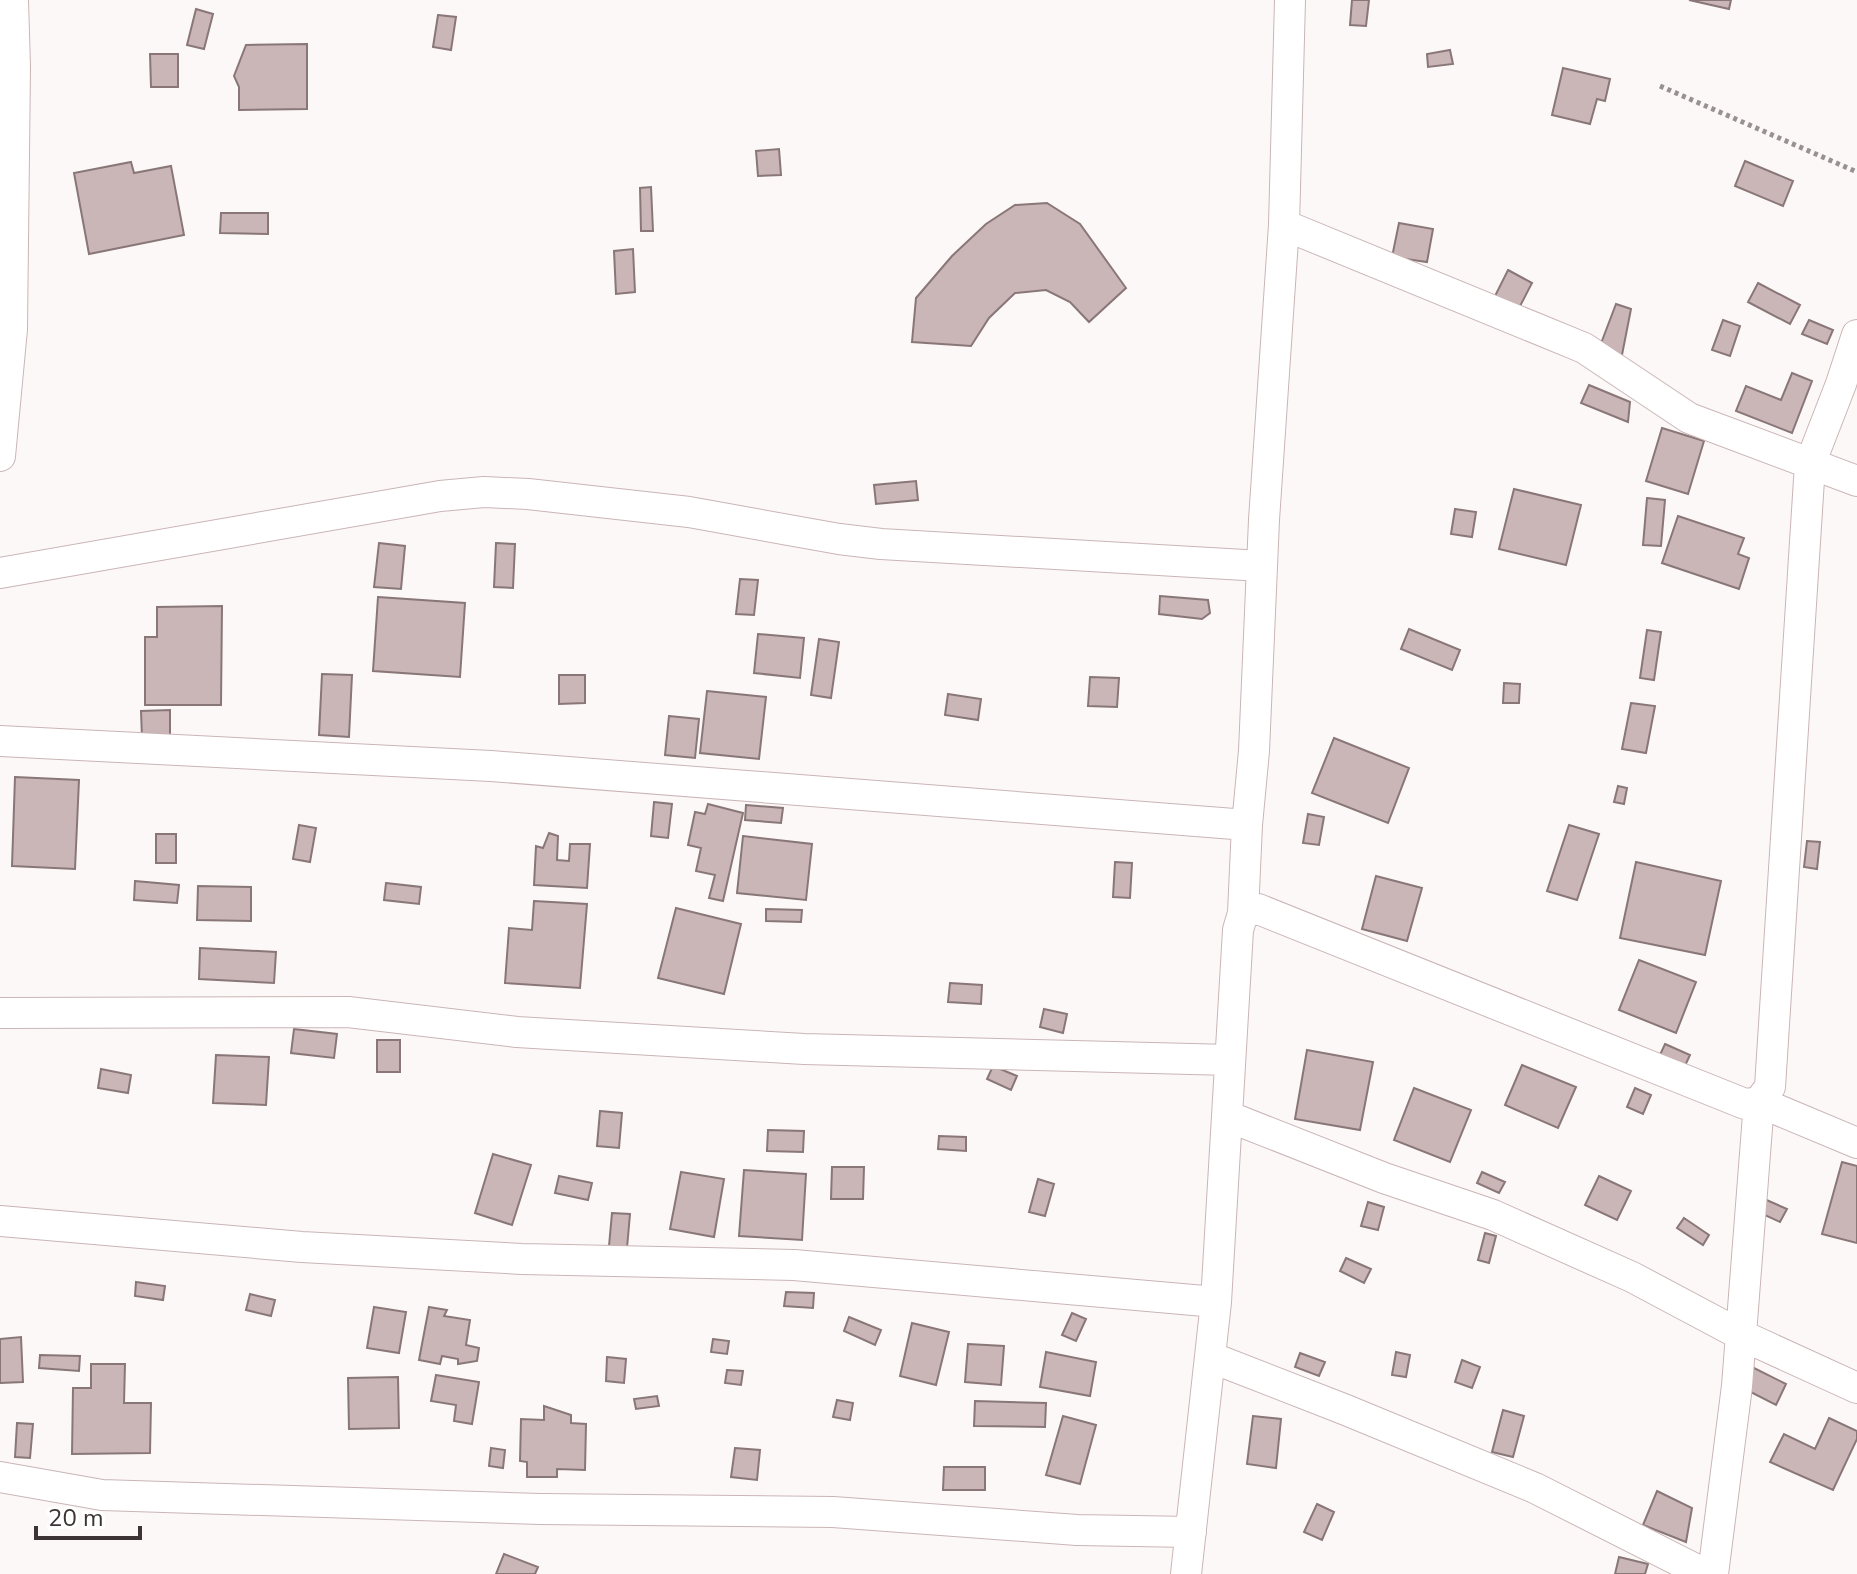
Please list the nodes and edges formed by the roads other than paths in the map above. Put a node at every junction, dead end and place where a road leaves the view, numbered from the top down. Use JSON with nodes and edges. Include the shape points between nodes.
{"nodes":[{"id":1,"x":13,"y":0,"type":"edge"},
{"id":2,"x":1290,"y":0,"type":"edge"},
{"id":3,"x":1284,"y":225,"type":"junction"},
{"id":4,"x":1857,"y":335,"type":"edge"},
{"id":5,"x":0,"y":456,"type":"edge"},
{"id":6,"x":1810,"y":464,"type":"junction"},
{"id":7,"x":1857,"y":481,"type":"edge"},
{"id":8,"x":1262,"y":566,"type":"junction"},
{"id":9,"x":0,"y":573,"type":"edge"},
{"id":10,"x":0,"y":741,"type":"edge"},
{"id":11,"x":1247,"y":825,"type":"junction"},
{"id":12,"x":1243,"y":913,"type":"junction"},
{"id":13,"x":0,"y":1013,"type":"edge"},
{"id":14,"x":1230,"y":1060,"type":"junction"},
{"id":15,"x":1759,"y":1102,"type":"junction"},
{"id":16,"x":1227,"y":1116,"type":"junction"},
{"id":17,"x":1857,"y":1143,"type":"edge"},
{"id":18,"x":0,"y":1221,"type":"edge"},
{"id":19,"x":1216,"y":1302,"type":"junction"},
{"id":20,"x":1741,"y":1335,"type":"junction"},
{"id":21,"x":1210,"y":1357,"type":"junction"},
{"id":22,"x":1857,"y":1388,"type":"edge"},
{"id":23,"x":0,"y":1477,"type":"edge"},
{"id":24,"x":1191,"y":1532,"type":"junction"},
{"id":25,"x":1186,"y":1574,"type":"edge"},
{"id":26,"x":1705,"y":1574,"type":"edge"},
{"id":27,"x":1713,"y":1574,"type":"edge"}],
"edges":[{"from":1,"to":5,"type":"street","via":[[12,329]]},
{"from":2,"to":3,"type":"street"},
{"from":3,"to":6,"type":"street","via":[[1584,348],[1689,418]]},
{"from":3,"to":8,"type":"street"},
{"from":4,"to":6,"type":"street"},
{"from":6,"to":7,"type":"street"},
{"from":6,"to":15,"type":"street","via":[[1770,1087]]},
{"from":8,"to":9,"type":"street","via":[[881,544],[689,512],[484,492]]},
{"from":8,"to":11,"type":"street"},
{"from":10,"to":11,"type":"street","via":[[491,766]]},
{"from":11,"to":12,"type":"street"},
{"from":12,"to":14,"type":"street"},
{"from":12,"to":15,"type":"street","via":[[1258,909],[1745,1104]]},
{"from":13,"to":14,"type":"street","via":[[348,1012],[517,1032],[804,1049]]},
{"from":14,"to":16,"type":"street"},
{"from":15,"to":17,"type":"street"},
{"from":15,"to":20,"type":"street"},
{"from":16,"to":19,"type":"street"},
{"from":16,"to":20,"type":"street","via":[[1493,1215],[1632,1277]]},
{"from":18,"to":19,"type":"street","via":[[302,1247],[794,1265]]},
{"from":19,"to":21,"type":"street"},
{"from":20,"to":22,"type":"street"},
{"from":20,"to":27,"type":"street"},
{"from":21,"to":24,"type":"street"},
{"from":21,"to":26,"type":"street","via":[[1535,1488]]},
{"from":23,"to":24,"type":"street","via":[[102,1495],[833,1512],[1077,1530]]},
{"from":24,"to":25,"type":"street"}]}
